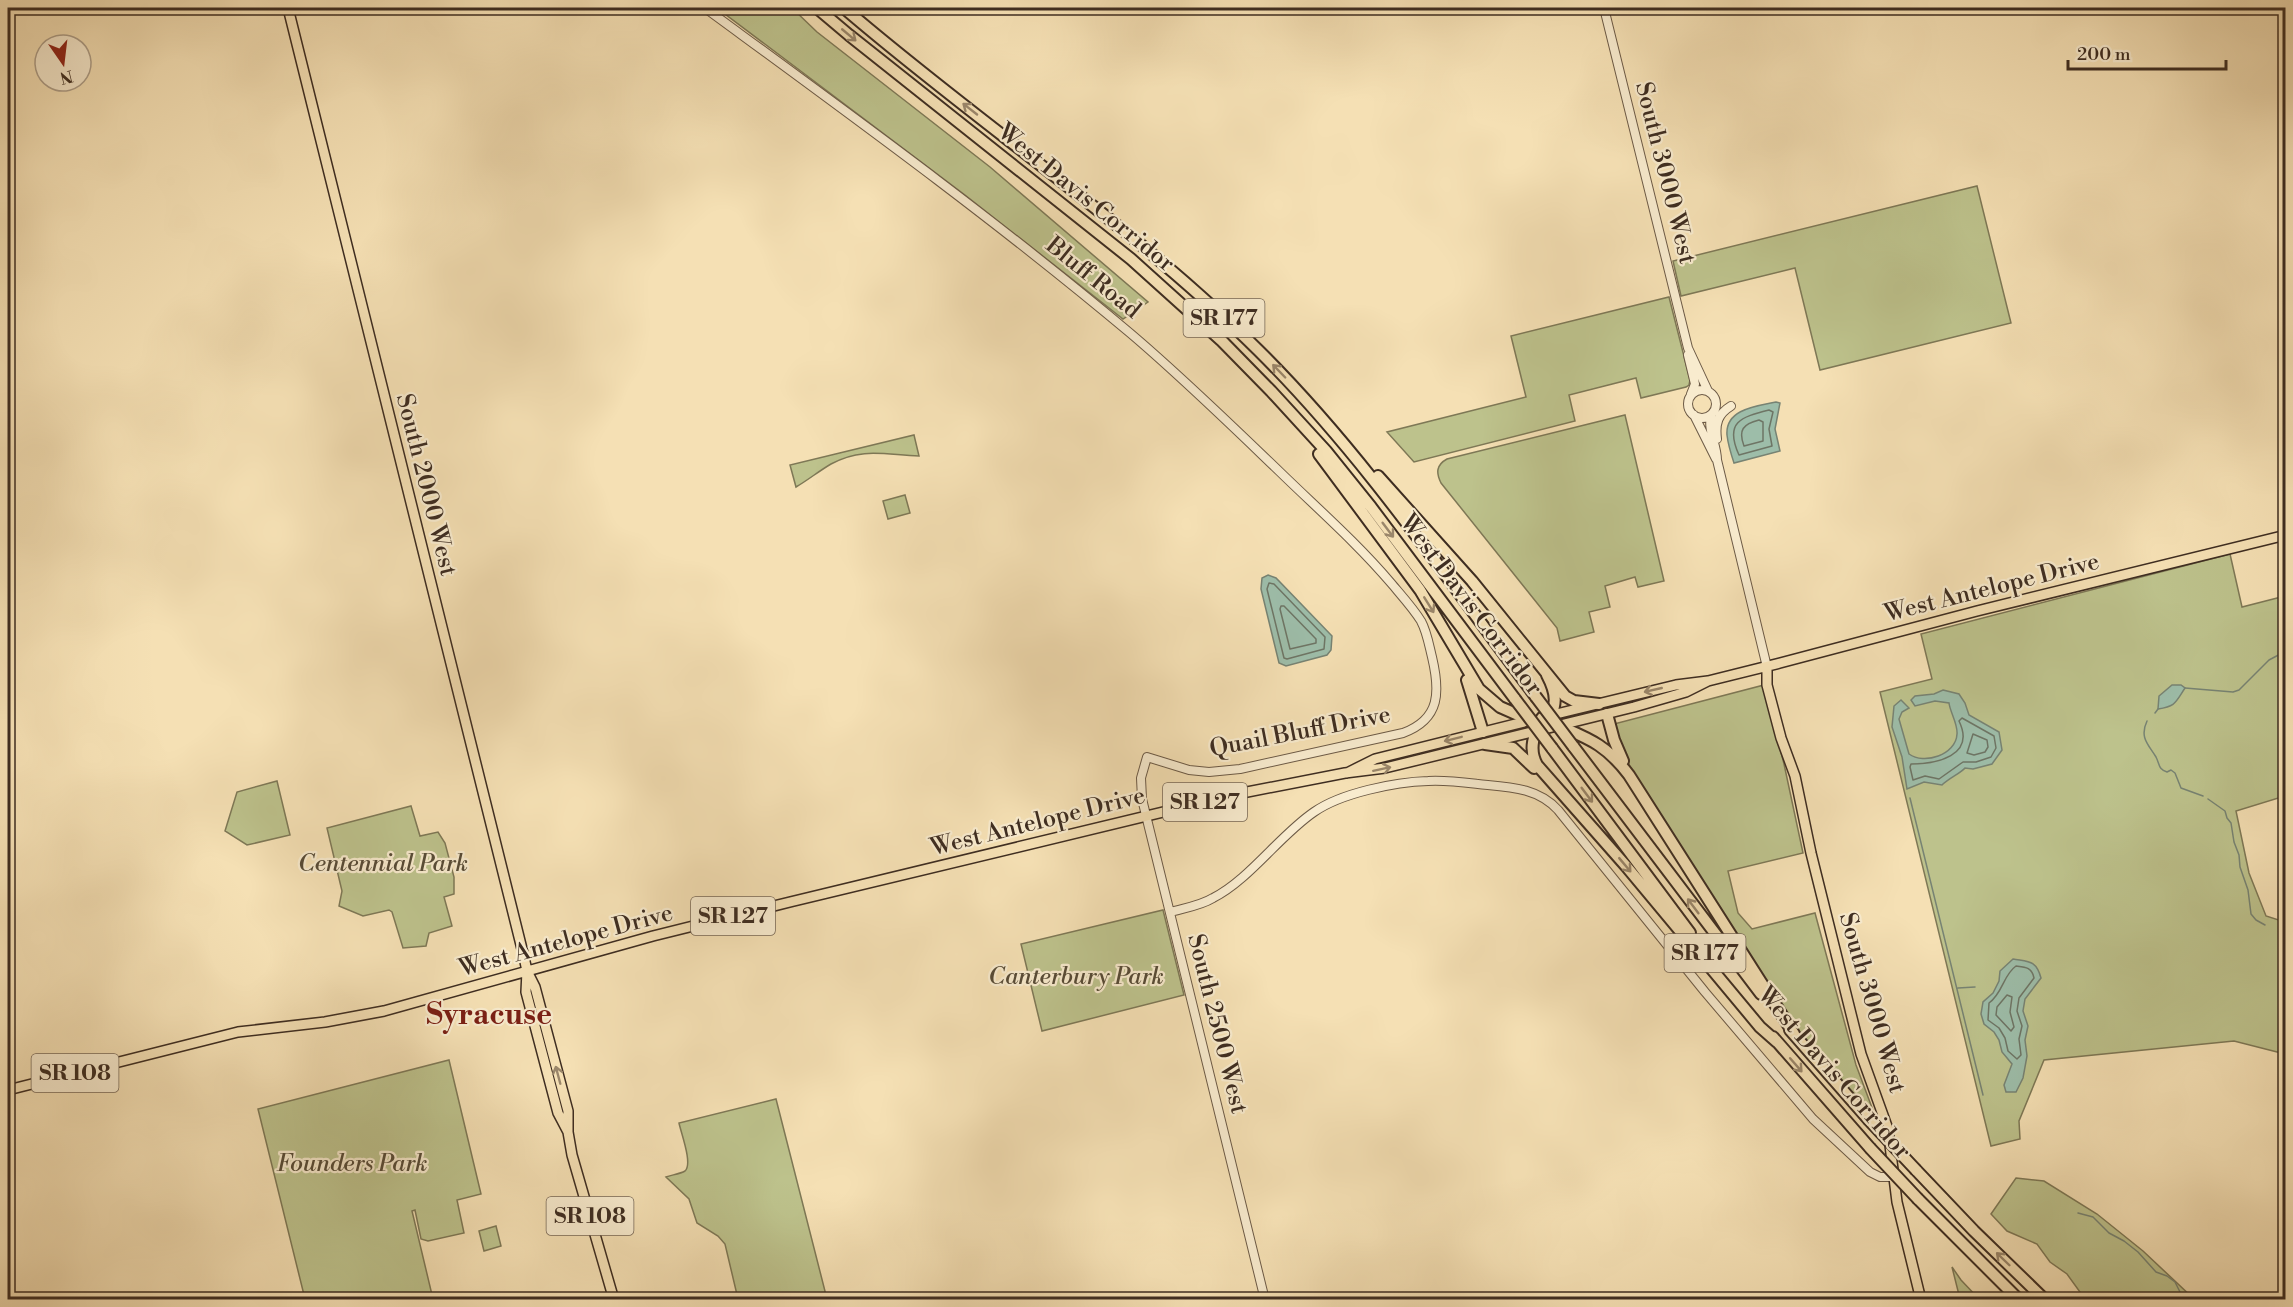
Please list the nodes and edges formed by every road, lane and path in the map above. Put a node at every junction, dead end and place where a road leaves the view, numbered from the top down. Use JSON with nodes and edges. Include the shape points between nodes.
{"nodes":[{"id":1,"x":288,"y":8,"type":"edge"},
{"id":2,"x":705,"y":8,"type":"edge"},
{"id":3,"x":817,"y":8,"type":"edge"},
{"id":4,"x":844,"y":8,"type":"edge"},
{"id":5,"x":1604,"y":8,"type":"edge"},
{"id":6,"x":1688,"y":348,"type":"junction"},
{"id":7,"x":1708,"y":391,"type":"junction"},
{"id":8,"x":1691,"y":394,"type":"junction"},
{"id":9,"x":1303,"y":396,"type":"junction"},
{"id":10,"x":1284,"y":405,"type":"junction"},
{"id":11,"x":1731,"y":406,"type":"dead end"},
{"id":12,"x":1712,"y":414,"type":"junction"},
{"id":13,"x":1694,"y":415,"type":"junction"},
{"id":14,"x":1717,"y":450,"type":"junction"},
{"id":15,"x":1717,"y":460,"type":"junction"},
{"id":16,"x":2286,"y":535,"type":"edge"},
{"id":17,"x":1419,"y":619,"type":"joint"},
{"id":18,"x":1452,"y":644,"type":"junction"},
{"id":19,"x":1767,"y":667,"type":"junction"},
{"id":20,"x":1547,"y":675,"type":"junction"},
{"id":21,"x":1708,"y":681,"type":"junction"},
{"id":22,"x":1599,"y":704,"type":"junction"},
{"id":23,"x":1607,"y":714,"type":"junction"},
{"id":24,"x":1544,"y":723,"type":"junction"},
{"id":25,"x":1483,"y":732,"type":"junction"},
{"id":26,"x":1485,"y":744,"type":"junction"},
{"id":27,"x":1147,"y":757,"type":"joint"},
{"id":28,"x":1345,"y":774,"type":"junction"},
{"id":29,"x":1544,"y":775,"type":"junction"},
{"id":30,"x":1629,"y":775,"type":"junction"},
{"id":31,"x":1146,"y":816,"type":"junction"},
{"id":32,"x":1170,"y":912,"type":"junction"},
{"id":33,"x":527,"y":971,"type":"junction"},
{"id":34,"x":1794,"y":1034,"type":"junction"},
{"id":35,"x":1777,"y":1042,"type":"junction"},
{"id":36,"x":8,"y":1090,"type":"edge"},
{"id":37,"x":1894,"y":1177,"type":"junction"},
{"id":38,"x":614,"y":1299,"type":"edge"},
{"id":39,"x":1265,"y":1299,"type":"edge"},
{"id":40,"x":1921,"y":1299,"type":"edge"},
{"id":41,"x":2019,"y":1299,"type":"edge"},
{"id":42,"x":2045,"y":1299,"type":"edge"}],
"edges":[{"from":1,"to":33,"type":"main road","name":"South 2000 West"},
{"from":2,"to":17,"type":"street","name":"Bluff Road","via":[[966,202],[1131,333],[1361,548]]},
{"from":3,"to":10,"type":"highway","name":"West Davis Corridor","number":"SR 177","one_way":true,"via":[[1153,278]]},
{"from":9,"to":4,"type":"highway","name":"West Davis Corridor","number":"SR 177","one_way":true,"via":[[1173,271]]},
{"from":5,"to":6,"type":"street","name":"South 3000 West"},
{"from":6,"to":7,"type":"street","name":"South 3000 West"},
{"from":6,"to":8,"type":"street","name":"South 3000 West","via":[[1695,384]]},
{"from":7,"to":8,"type":"street"},
{"from":7,"to":12,"type":"street","via":[[1716,402]]},
{"from":8,"to":13,"type":"street","via":[[1688,407]]},
{"from":9,"to":20,"type":"highway","via":[[1453,558]]},
{"from":34,"to":9,"type":"highway","name":"West Davis Corridor","number":"SR 177","one_way":true,"bridge":true,"via":[[1708,926],[1371,477]]},
{"from":10,"to":18,"type":"highway","one_way":true,"via":[[1419,590]]},
{"from":10,"to":35,"type":"highway","name":"West Davis Corridor","number":"SR 177","one_way":true,"bridge":true,"via":[[1371,507]]},
{"from":11,"to":14,"type":"street","via":[[1722,411],[1716,424]]},
{"from":12,"to":13,"type":"street"},
{"from":12,"to":14,"type":"street","name":"South 3000 West","via":[[1710,428]]},
{"from":13,"to":15,"type":"street","name":"South 3000 West"},
{"from":14,"to":15,"type":"street","name":"South 3000 West"},
{"from":15,"to":19,"type":"street","name":"South 3000 West"},
{"from":16,"to":19,"type":"main road","name":"West Antelope Drive","number":"SR 127"},
{"from":17,"to":27,"type":"street","name":"Quail Bluff Drive","via":[[1429,642],[1438,690],[1430,713],[1413,728],[1240,769],[1189,770]]},
{"from":18,"to":24,"type":"highway","via":[[1484,695],[1500,707]]},
{"from":18,"to":25,"type":"highway"},
{"from":19,"to":21,"type":"main road","name":"West Antelope Drive","number":"SR 127"},
{"from":19,"to":37,"type":"main road","name":"South 3000 West","via":[[1861,1054],[1888,1129]]},
{"from":20,"to":22,"type":"highway","via":[[1568,698]]},
{"from":20,"to":24,"type":"highway","via":[[1555,692]]},
{"from":21,"to":22,"type":"main road","name":"West Antelope Drive","number":"SR 127","one_way":true},
{"from":21,"to":23,"type":"main road","name":"West Antelope Drive","number":"SR 127","via":[[1686,692]]},
{"from":22,"to":24,"type":"main road","name":"West Antelope Drive","number":"SR 127"},
{"from":23,"to":24,"type":"main road","name":"West Antelope Drive","number":"SR 127"},
{"from":23,"to":30,"type":"highway"},
{"from":24,"to":25,"type":"main road","name":"West Antelope Drive","number":"SR 127"},
{"from":24,"to":26,"type":"main road","name":"West Antelope Drive","number":"SR 127"},
{"from":24,"to":29,"type":"highway","via":[[1532,743],[1536,765]]},
{"from":24,"to":30,"type":"highway","via":[[1605,748]]},
{"from":25,"to":28,"type":"main road","name":"West Antelope Drive","number":"SR 127","one_way":true,"via":[[1375,759]]},
{"from":28,"to":26,"type":"main road","name":"West Antelope Drive","number":"SR 127","one_way":true},
{"from":26,"to":29,"type":"highway","via":[[1513,748]]},
{"from":27,"to":31,"type":"street","name":"South 2500 West","via":[[1140,785]]},
{"from":28,"to":31,"type":"main road","name":"West Antelope Drive","number":"SR 127"},
{"from":29,"to":35,"type":"highway","one_way":true},
{"from":30,"to":34,"type":"highway"},
{"from":31,"to":32,"type":"street","name":"South 2500 West"},
{"from":31,"to":33,"type":"main road","name":"West Antelope Drive","number":"SR 127","via":[[653,936]]},
{"from":32,"to":37,"type":"street","via":[[1224,892],[1310,815],[1346,796],[1410,782],[1446,781],[1522,789],[1541,796],[1558,810],[1813,1119],[1870,1172]]},
{"from":32,"to":39,"type":"street","name":"South 2500 West"},
{"from":33,"to":36,"type":"main road","name":"West Antelope Drive","number":"SR 108","via":[[384,1011],[238,1032]]},
{"from":33,"to":38,"type":"main road","number":"SR 108","via":[[526,992],[558,1113],[567,1132]]},
{"from":42,"to":34,"type":"highway","name":"West Davis Corridor","number":"SR 177","one_way":true,"bridge":true,"via":[[1916,1170]]},
{"from":35,"to":41,"type":"highway","name":"West Davis Corridor","number":"SR 177","one_way":true,"bridge":true,"via":[[1918,1199]]},
{"from":37,"to":40,"type":"main road","name":"South 3000 West"}]}
